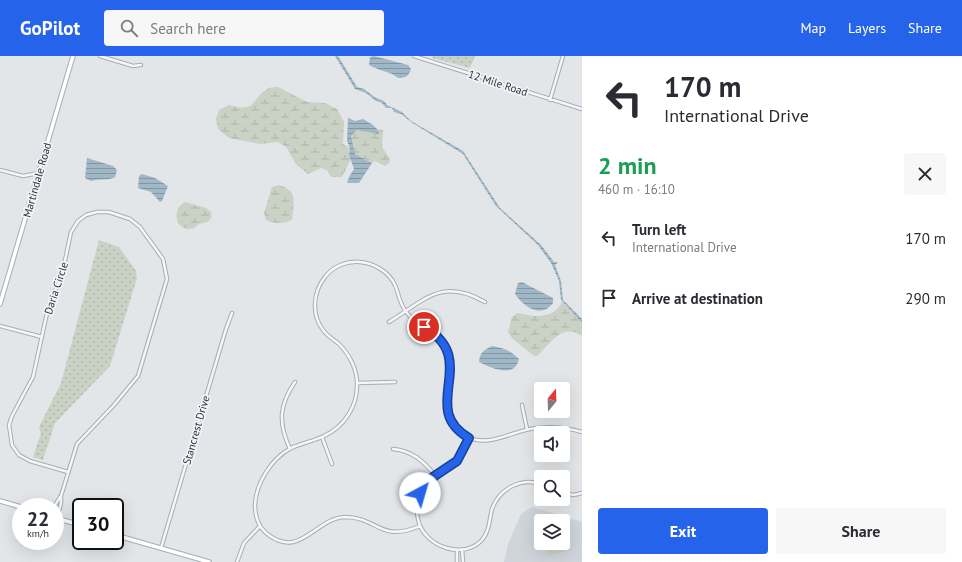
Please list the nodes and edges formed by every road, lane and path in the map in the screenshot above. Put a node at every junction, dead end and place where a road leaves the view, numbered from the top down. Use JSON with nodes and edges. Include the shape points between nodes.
{"nodes":[{"id":1,"x":100,"y":56,"type":"edge"},
{"id":2,"x":414,"y":56,"type":"edge"},
{"id":3,"x":563,"y":56,"type":"edge"},
{"id":4,"x":72,"y":57,"type":"edge"},
{"id":5,"x":141,"y":65,"type":"dead end"},
{"id":6,"x":550,"y":100,"type":"junction"},
{"id":7,"x":582,"y":109,"type":"edge"},
{"id":8,"x":0,"y":170,"type":"edge"},
{"id":9,"x":39,"y":173,"type":"junction"},
{"id":10,"x":485,"y":302,"type":"dead end"},
{"id":11,"x":0,"y":304,"type":"edge"},
{"id":12,"x":405,"y":312,"type":"junction"},
{"id":13,"x":232,"y":313,"type":"dead end"},
{"id":14,"x":389,"y":322,"type":"dead end"},
{"id":15,"x":0,"y":326,"type":"edge"},
{"id":16,"x":42,"y":337,"type":"junction"},
{"id":17,"x":295,"y":382,"type":"dead end"},
{"id":18,"x":395,"y":382,"type":"dead end"},
{"id":19,"x":357,"y":383,"type":"junction"},
{"id":20,"x":522,"y":405,"type":"dead end"},
{"id":21,"x":527,"y":429,"type":"junction"},
{"id":22,"x":582,"y":432,"type":"edge"},
{"id":23,"x":322,"y":437,"type":"junction"},
{"id":24,"x":469,"y":438,"type":"junction"},
{"id":25,"x":290,"y":449,"type":"junction"},
{"id":26,"x":393,"y":449,"type":"dead end"},
{"id":27,"x":332,"y":464,"type":"dead end"},
{"id":28,"x":68,"y":472,"type":"junction"},
{"id":29,"x":436,"y":476,"type":"junction"},
{"id":30,"x":534,"y":482,"type":"edge"},
{"id":31,"x":570,"y":494,"type":"edge"},
{"id":32,"x":582,"y":494,"type":"edge"},
{"id":33,"x":61,"y":496,"type":"edge"},
{"id":34,"x":0,"y":501,"type":"edge"},
{"id":35,"x":12,"y":504,"type":"edge"},
{"id":36,"x":260,"y":526,"type":"junction"},
{"id":37,"x":420,"y":526,"type":"junction"},
{"id":38,"x":124,"y":538,"type":"edge"},
{"id":39,"x":161,"y":549,"type":"junction"},
{"id":40,"x":462,"y":549,"type":"junction"},
{"id":41,"x":457,"y":550,"type":"junction"},
{"id":42,"x":209,"y":562,"type":"edge"},
{"id":43,"x":236,"y":562,"type":"edge"},
{"id":44,"x":457,"y":562,"type":"edge"},
{"id":45,"x":462,"y":562,"type":"edge"}],
"edges":[{"from":1,"to":5,"type":"street","via":[[133,66]]},
{"from":2,"to":6,"type":"street","name":"12 Mile Road"},
{"from":3,"to":6,"type":"street"},
{"from":4,"to":9,"type":"street","name":"Martindale Road"},
{"from":6,"to":7,"type":"street","name":"12 Mile Road"},
{"from":8,"to":9,"type":"street","via":[[23,176]]},
{"from":9,"to":11,"type":"street","name":"Martindale Road"},
{"from":10,"to":12,"type":"street","via":[[471,294],[456,290],[435,294]]},
{"from":12,"to":14,"type":"street"},
{"from":12,"to":19,"type":"street","via":[[394,282],[382,270],[371,264],[342,264],[328,272],[315,297],[314,309],[323,331],[346,352],[353,364]]},
{"from":12,"to":24,"type":"street","via":[[435,335],[445,348],[451,372],[446,400],[448,414],[455,428]]},
{"from":13,"to":39,"type":"street","name":"Stancrest Drive"},
{"from":15,"to":16,"type":"street"},
{"from":16,"to":28,"type":"street","name":"Daria Circle","via":[[33,377],[12,416],[9,433],[12,445],[19,455],[30,461]]},
{"from":16,"to":28,"type":"street","name":"Daria Circle","via":[[48,310],[63,270],[69,236],[75,225],[86,216],[101,212],[113,213],[136,223],[163,259],[167,279],[136,380],[80,440]]},
{"from":17,"to":25,"type":"street","via":[[282,407],[284,433]]},
{"from":18,"to":19,"type":"street"},
{"from":19,"to":23,"type":"street","via":[[350,413],[337,428]]},
{"from":20,"to":21,"type":"street"},
{"from":21,"to":22,"type":"street","via":[[556,427]]},
{"from":21,"to":24,"type":"street","via":[[491,440]]},
{"from":23,"to":25,"type":"street"},
{"from":23,"to":27,"type":"street"},
{"from":24,"to":29,"type":"street","via":[[457,461]]},
{"from":25,"to":36,"type":"street","via":[[274,462],[260,483],[255,507]]},
{"from":26,"to":29,"type":"street","via":[[412,454],[424,462]]},
{"from":28,"to":33,"type":"street","name":"Daria Circle"},
{"from":29,"to":37,"type":"street","via":[[424,486],[418,500]]},
{"from":30,"to":40,"type":"street","via":[[521,483],[505,490],[494,506],[485,535],[475,545]]},
{"from":31,"to":32,"type":"street"},
{"from":34,"to":35,"type":"street"},
{"from":36,"to":37,"type":"street","via":[[276,539],[289,542],[306,538],[325,523],[341,518],[358,519],[376,528],[393,532],[408,531]]},
{"from":36,"to":43,"type":"street","via":[[244,543]]},
{"from":37,"to":41,"type":"street","via":[[432,542]]},
{"from":38,"to":39,"type":"street"},
{"from":39,"to":42,"type":"street"},
{"from":40,"to":41,"type":"street"},
{"from":40,"to":45,"type":"street"},
{"from":41,"to":44,"type":"street"}]}
